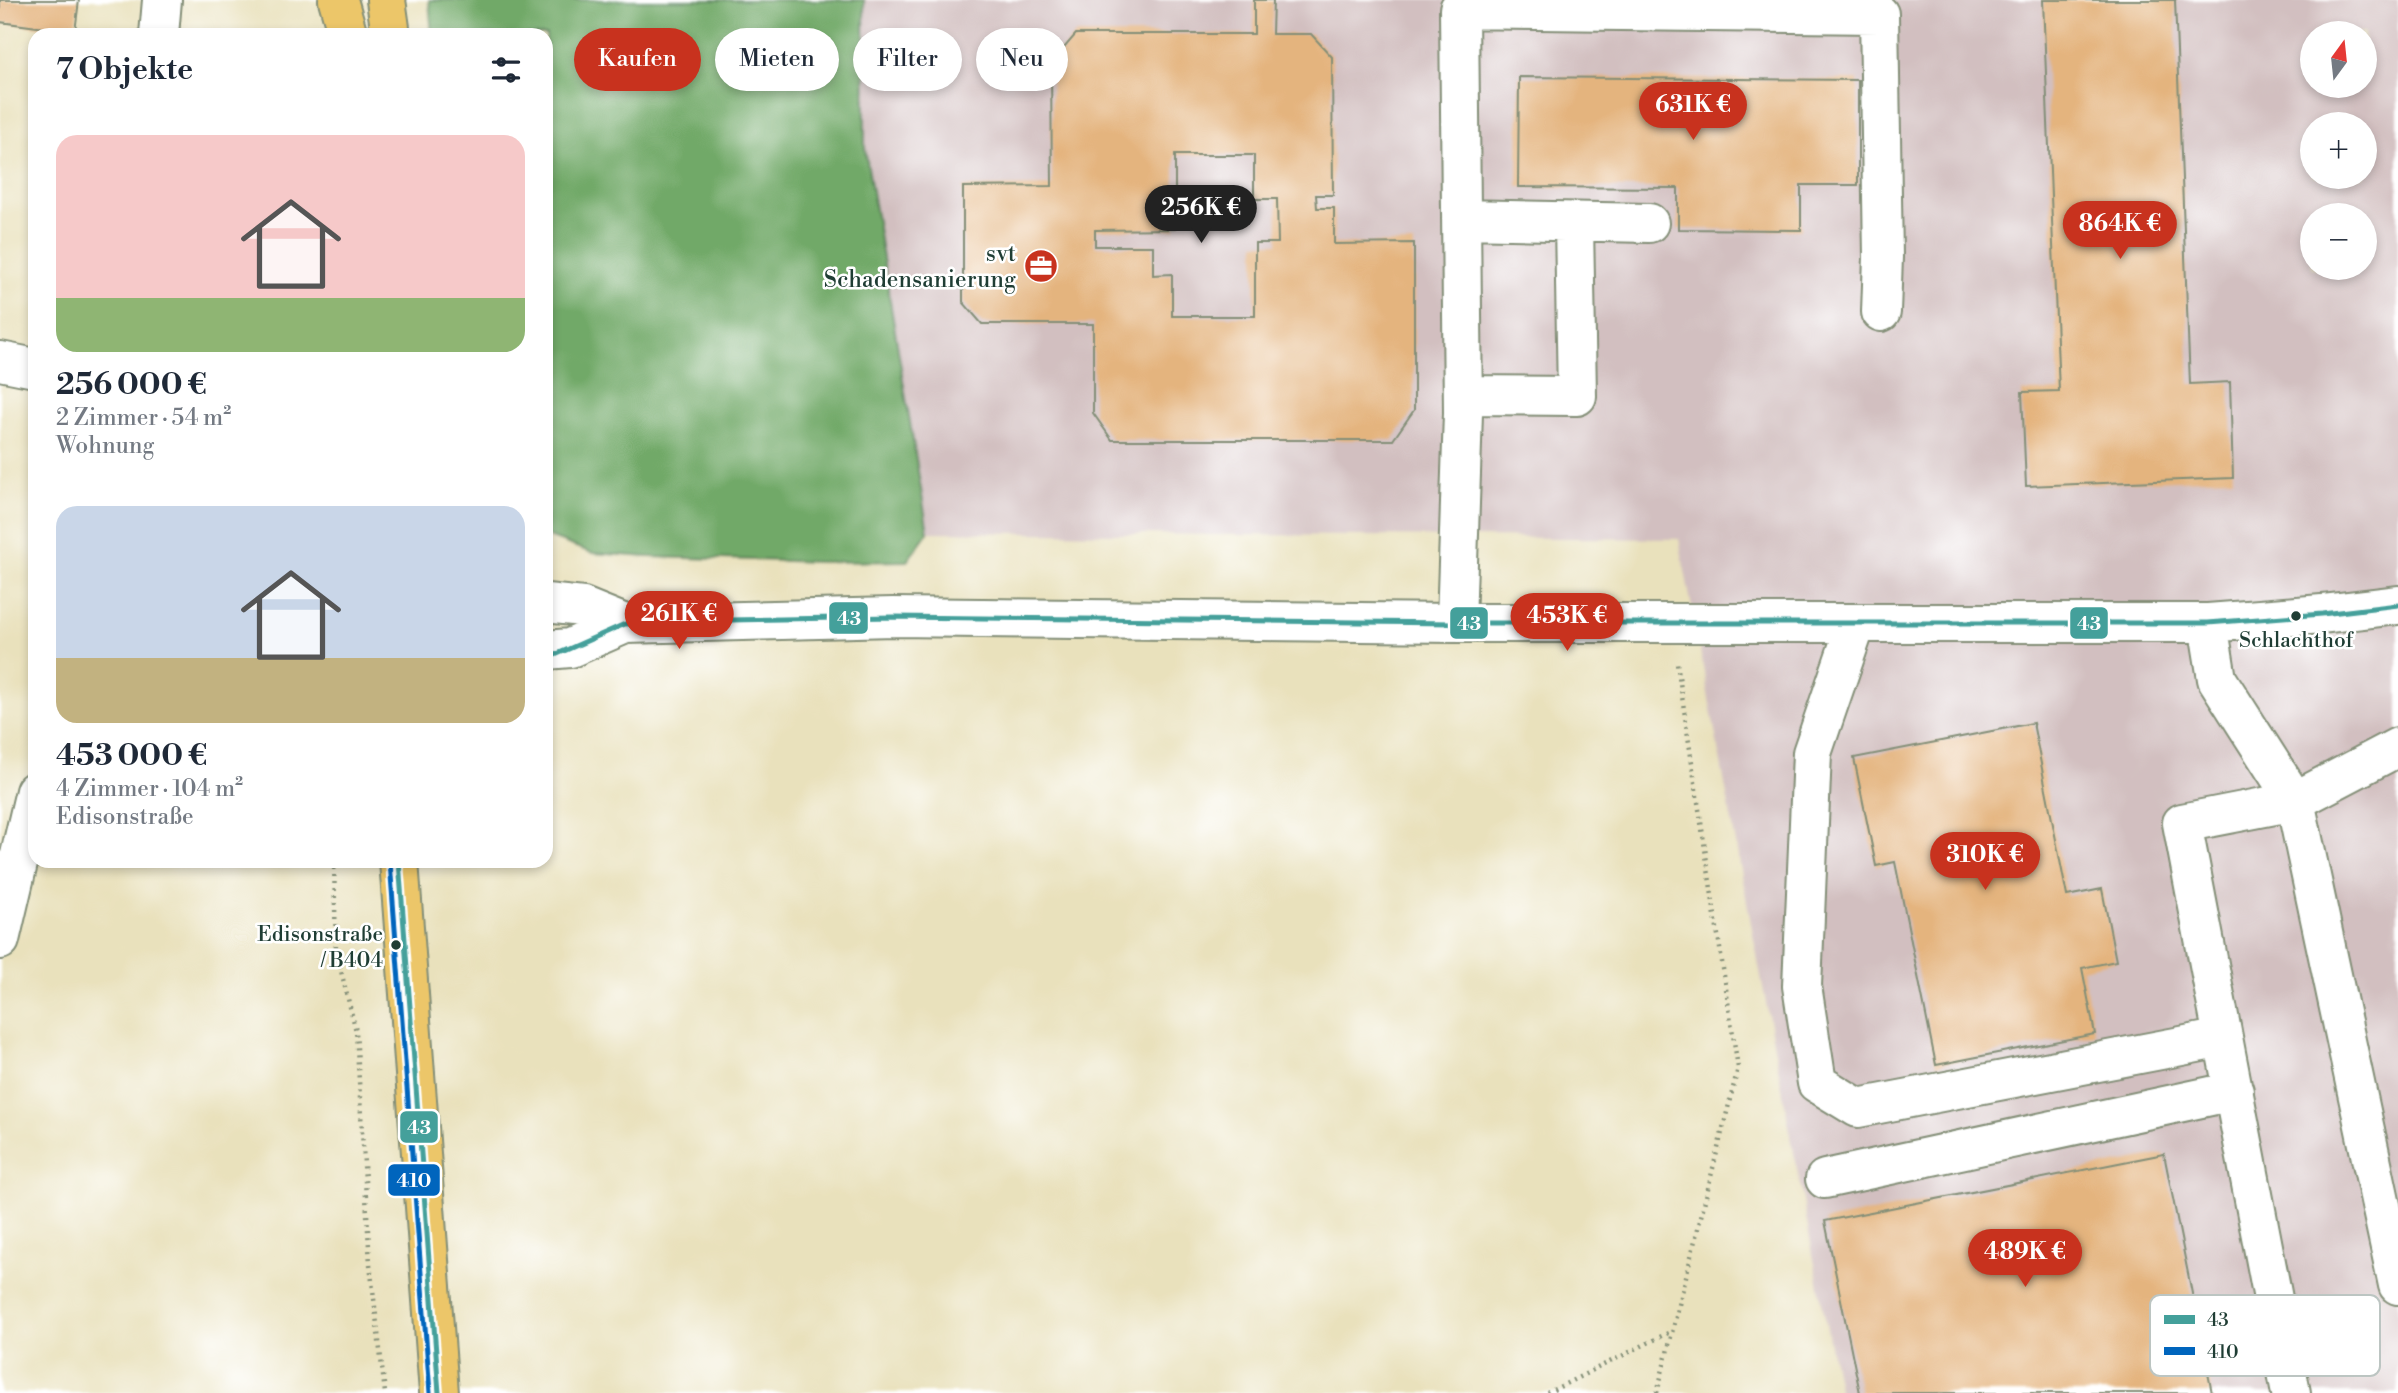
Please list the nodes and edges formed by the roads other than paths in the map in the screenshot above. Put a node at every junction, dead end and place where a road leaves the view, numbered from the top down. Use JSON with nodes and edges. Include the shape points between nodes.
{"nodes":[{"id":1,"x":162,"y":0,"type":"edge"},
{"id":2,"x":338,"y":0,"type":"edge"},
{"id":3,"x":386,"y":0,"type":"edge"},
{"id":4,"x":160,"y":28,"type":"edge"},
{"id":5,"x":346,"y":28,"type":"edge"},
{"id":6,"x":390,"y":28,"type":"edge"},
{"id":7,"x":1461,"y":219,"type":"junction"},
{"id":8,"x":1574,"y":223,"type":"junction"},
{"id":9,"x":1649,"y":223,"type":"dead end"},
{"id":10,"x":1881,"y":312,"type":"dead end"},
{"id":11,"x":0,"y":362,"type":"edge"},
{"id":12,"x":28,"y":367,"type":"edge"},
{"id":13,"x":1463,"y":395,"type":"junction"},
{"id":14,"x":564,"y":605,"type":"edge"},
{"id":15,"x":2398,"y":605,"type":"edge"},
{"id":16,"x":2208,"y":623,"type":"junction"},
{"id":17,"x":625,"y":624,"type":"junction"},
{"id":18,"x":1456,"y":624,"type":"junction"},
{"id":19,"x":1856,"y":624,"type":"junction"},
{"id":20,"x":554,"y":652,"type":"edge"},
{"id":21,"x":2398,"y":747,"type":"edge"},
{"id":22,"x":2295,"y":801,"type":"junction"},
{"id":23,"x":28,"y":820,"type":"edge"},
{"id":24,"x":400,"y":868,"type":"edge"},
{"id":25,"x":0,"y":940,"type":"edge"},
{"id":26,"x":2223,"y":1038,"type":"junction"},
{"id":27,"x":2234,"y":1091,"type":"junction"},
{"id":28,"x":1825,"y":1179,"type":"dead end"},
{"id":29,"x":2398,"y":1285,"type":"edge"},
{"id":30,"x":2273,"y":1295,"type":"edge"},
{"id":31,"x":439,"y":1393,"type":"edge"}],
"edges":[{"from":1,"to":4,"type":"street"},
{"from":2,"to":5,"type":"main road"},
{"from":3,"to":6,"type":"main road"},
{"from":7,"to":8,"type":"street"},
{"from":7,"to":10,"type":"street","via":[[1459,9],[1879,14]]},
{"from":7,"to":13,"type":"street"},
{"from":8,"to":9,"type":"street"},
{"from":8,"to":13,"type":"street","via":[[1577,396]]},
{"from":11,"to":12,"type":"street"},
{"from":13,"to":18,"type":"street"},
{"from":14,"to":17,"type":"street"},
{"from":15,"to":16,"type":"street"},
{"from":16,"to":19,"type":"street"},
{"from":16,"to":22,"type":"street","via":[[2217,679]]},
{"from":17,"to":18,"type":"street","via":[[893,617]]},
{"from":17,"to":20,"type":"street"},
{"from":18,"to":19,"type":"street"},
{"from":19,"to":26,"type":"street","via":[[1812,753],[1801,986],[1818,1083],[1858,1108]]},
{"from":21,"to":22,"type":"street"},
{"from":22,"to":26,"type":"street","via":[[2182,823]]},
{"from":22,"to":29,"type":"street"},
{"from":23,"to":25,"type":"street"},
{"from":24,"to":31,"type":"main road"},
{"from":26,"to":27,"type":"street"},
{"from":27,"to":28,"type":"street"},
{"from":27,"to":30,"type":"street"}]}
